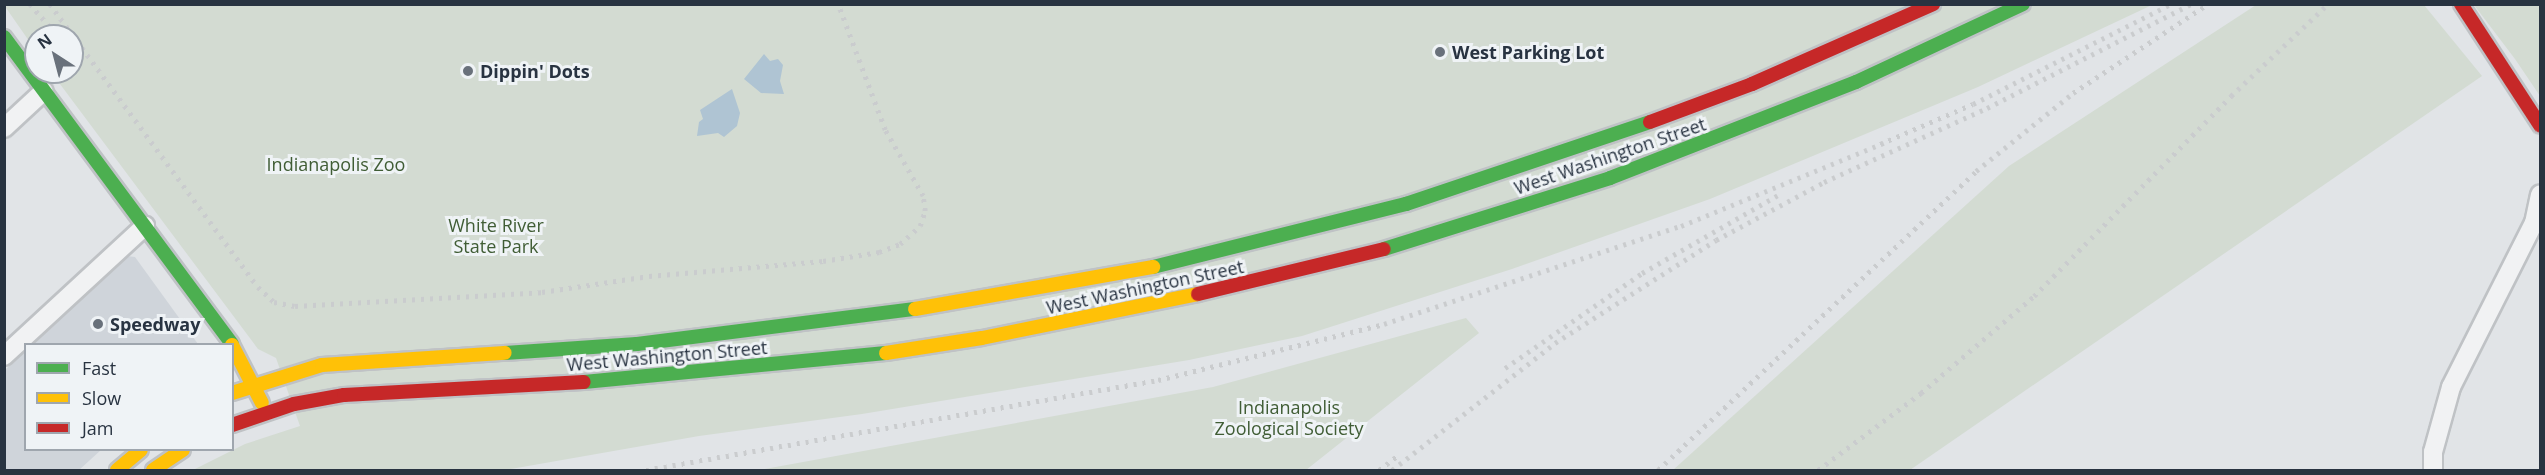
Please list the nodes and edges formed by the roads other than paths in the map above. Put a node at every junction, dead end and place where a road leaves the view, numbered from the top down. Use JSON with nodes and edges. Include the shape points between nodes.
{"nodes":[{"id":1,"x":1933,"y":4,"type":"edge"},
{"id":2,"x":2023,"y":4,"type":"edge"},
{"id":3,"x":2461,"y":4,"type":"edge"},
{"id":4,"x":4,"y":37,"type":"edge"},
{"id":5,"x":44,"y":90,"type":"junction"},
{"id":6,"x":2541,"y":125,"type":"edge"},
{"id":7,"x":4,"y":128,"type":"edge"},
{"id":8,"x":2541,"y":195,"type":"edge"},
{"id":9,"x":145,"y":226,"type":"junction"},
{"id":10,"x":231,"y":343,"type":"edge"},
{"id":11,"x":234,"y":349,"type":"edge"},
{"id":12,"x":4,"y":356,"type":"edge"},
{"id":13,"x":253,"y":384,"type":"junction"},
{"id":14,"x":234,"y":392,"type":"edge"},
{"id":15,"x":267,"y":412,"type":"junction"},
{"id":16,"x":234,"y":424,"type":"edge"},
{"id":17,"x":140,"y":451,"type":"edge"},
{"id":18,"x":182,"y":451,"type":"edge"},
{"id":19,"x":117,"y":471,"type":"edge"},
{"id":20,"x":153,"y":471,"type":"edge"},
{"id":21,"x":2433,"y":471,"type":"edge"}],
"edges":[{"from":1,"to":13,"type":"main road","name":"West Washington Street","via":[[1752,84],[1603,141],[1406,204],[1146,268],[998,296],[813,323],[637,344],[322,365]]},
{"from":2,"to":15,"type":"main road","name":"West Washington Street","via":[[1856,82],[1610,178],[1382,250],[1270,279],[993,336],[850,358],[642,379],[344,395]]},
{"from":3,"to":6,"type":"main road"},
{"from":4,"to":5,"type":"main road"},
{"from":5,"to":7,"type":"street"},
{"from":5,"to":9,"type":"main road"},
{"from":8,"to":21,"type":"street","via":[[2534,223],[2451,387],[2433,452]]},
{"from":9,"to":10,"type":"main road"},
{"from":9,"to":12,"type":"street"},
{"from":11,"to":13,"type":"main road"},
{"from":13,"to":14,"type":"main road","name":"West Washington Street"},
{"from":13,"to":15,"type":"main road"},
{"from":15,"to":16,"type":"main road","name":"West Washington Street"},
{"from":17,"to":19,"type":"main road"},
{"from":18,"to":20,"type":"main road"}]}
